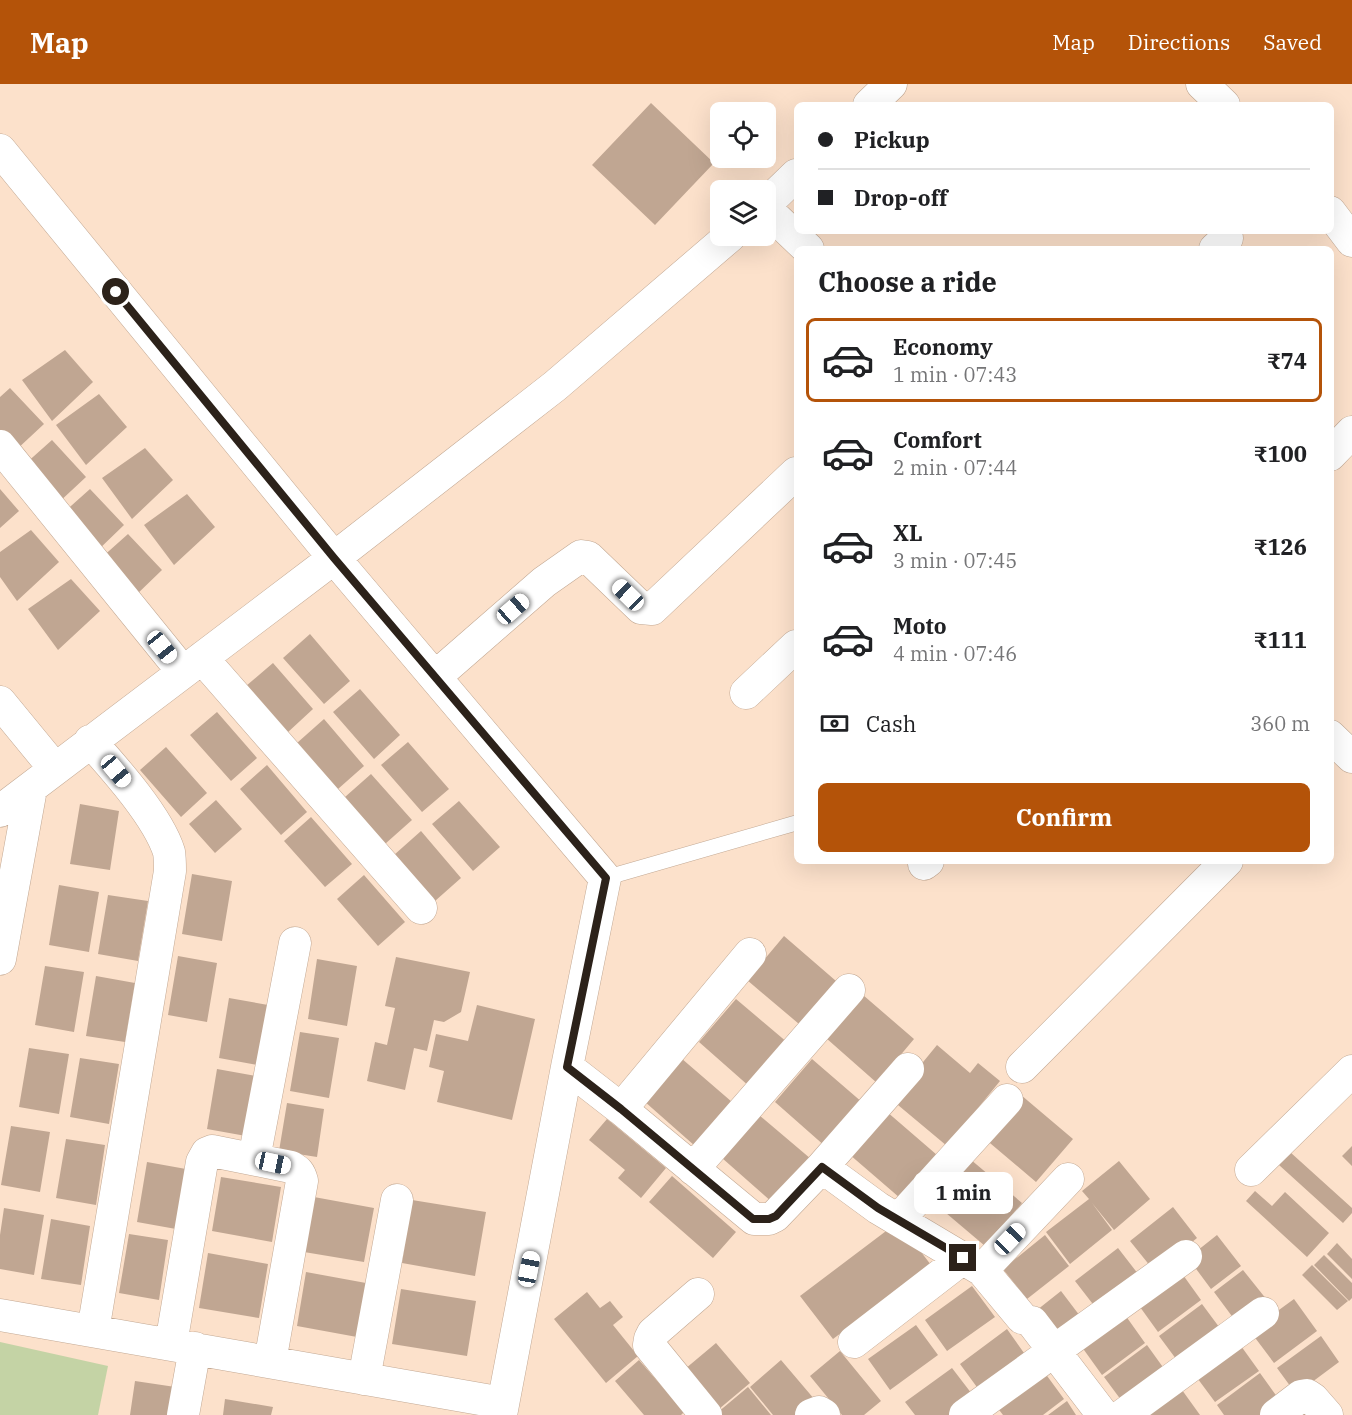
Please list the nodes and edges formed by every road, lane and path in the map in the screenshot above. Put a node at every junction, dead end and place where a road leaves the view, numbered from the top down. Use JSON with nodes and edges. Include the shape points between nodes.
{"nodes":[{"id":1,"x":891,"y":84,"type":"edge"},
{"id":2,"x":1202,"y":84,"type":"edge"},
{"id":3,"x":872,"y":102,"type":"edge"},
{"id":4,"x":1221,"y":102,"type":"edge"},
{"id":5,"x":0,"y":150,"type":"edge"},
{"id":6,"x":794,"y":177,"type":"edge"},
{"id":7,"x":776,"y":195,"type":"edge"},
{"id":8,"x":776,"y":217,"type":"edge"},
{"id":9,"x":1334,"y":217,"type":"edge"},
{"id":10,"x":1352,"y":241,"type":"edge"},
{"id":11,"x":718,"y":246,"type":"edge"},
{"id":12,"x":805,"y":246,"type":"edge"},
{"id":13,"x":1352,"y":432,"type":"edge"},
{"id":14,"x":0,"y":446,"type":"edge"},
{"id":15,"x":1334,"y":450,"type":"edge"},
{"id":16,"x":794,"y":475,"type":"edge"},
{"id":17,"x":334,"y":558,"type":"junction"},
{"id":18,"x":794,"y":648,"type":"edge"},
{"id":19,"x":192,"y":665,"type":"junction"},
{"id":20,"x":435,"y":677,"type":"junction"},
{"id":21,"x":746,"y":693,"type":"dead end"},
{"id":22,"x":0,"y":702,"type":"edge"},
{"id":23,"x":90,"y":741,"type":"junction"},
{"id":24,"x":55,"y":769,"type":"junction"},
{"id":25,"x":31,"y":789,"type":"junction"},
{"id":26,"x":0,"y":811,"type":"edge"},
{"id":27,"x":794,"y":824,"type":"edge"},
{"id":28,"x":1224,"y":864,"type":"edge"},
{"id":29,"x":606,"y":878,"type":"junction"},
{"id":30,"x":421,"y":908,"type":"dead end"},
{"id":31,"x":295,"y":943,"type":"dead end"},
{"id":32,"x":750,"y":954,"type":"dead end"},
{"id":33,"x":0,"y":959,"type":"edge"},
{"id":34,"x":849,"y":990,"type":"dead end"},
{"id":35,"x":567,"y":1067,"type":"junction"},
{"id":36,"x":1022,"y":1067,"type":"dead end"},
{"id":37,"x":908,"y":1069,"type":"dead end"},
{"id":38,"x":1352,"y":1071,"type":"edge"},
{"id":39,"x":1007,"y":1100,"type":"dead end"},
{"id":40,"x":621,"y":1109,"type":"junction"},
{"id":41,"x":254,"y":1159,"type":"junction"},
{"id":42,"x":822,"y":1167,"type":"junction"},
{"id":43,"x":693,"y":1169,"type":"junction"},
{"id":44,"x":1251,"y":1170,"type":"dead end"},
{"id":45,"x":1068,"y":1179,"type":"dead end"},
{"id":46,"x":397,"y":1200,"type":"dead end"},
{"id":47,"x":899,"y":1219,"type":"junction"},
{"id":48,"x":1186,"y":1256,"type":"dead end"},
{"id":49,"x":972,"y":1264,"type":"junction"},
{"id":50,"x":699,"y":1294,"type":"dead end"},
{"id":51,"x":1263,"y":1313,"type":"dead end"},
{"id":52,"x":0,"y":1315,"type":"edge"},
{"id":53,"x":93,"y":1331,"type":"junction"},
{"id":54,"x":854,"y":1342,"type":"dead end"},
{"id":55,"x":183,"y":1346,"type":"junction"},
{"id":56,"x":1055,"y":1352,"type":"junction"},
{"id":57,"x":270,"y":1362,"type":"junction"},
{"id":58,"x":364,"y":1379,"type":"junction"},
{"id":59,"x":502,"y":1409,"type":"edge"},
{"id":60,"x":183,"y":1415,"type":"edge"},
{"id":61,"x":706,"y":1415,"type":"edge"},
{"id":62,"x":811,"y":1415,"type":"edge"},
{"id":63,"x":824,"y":1415,"type":"edge"},
{"id":64,"x":965,"y":1415,"type":"edge"},
{"id":65,"x":1103,"y":1415,"type":"edge"},
{"id":66,"x":1124,"y":1415,"type":"edge"},
{"id":67,"x":1276,"y":1415,"type":"edge"},
{"id":68,"x":1327,"y":1415,"type":"edge"}],
"edges":[{"from":1,"to":3,"type":"street"},
{"from":2,"to":4,"type":"street"},
{"from":5,"to":17,"type":"street"},
{"from":6,"to":7,"type":"street"},
{"from":8,"to":12,"type":"street"},
{"from":9,"to":10,"type":"street"},
{"from":11,"to":17,"type":"street","via":[[555,386]]},
{"from":13,"to":15,"type":"street"},
{"from":14,"to":19,"type":"street"},
{"from":16,"to":20,"type":"street","via":[[652,609],[641,608],[588,557],[581,556],[544,582]]},
{"from":17,"to":19,"type":"street"},
{"from":17,"to":20,"type":"street"},
{"from":18,"to":21,"type":"street"},
{"from":19,"to":23,"type":"street"},
{"from":19,"to":30,"type":"street"},
{"from":20,"to":29,"type":"street"},
{"from":22,"to":24,"type":"street"},
{"from":23,"to":24,"type":"street"},
{"from":23,"to":53,"type":"street","via":[[159,831],[169,854],[170,871]]},
{"from":24,"to":25,"type":"street"},
{"from":25,"to":26,"type":"street"},
{"from":25,"to":33,"type":"street"},
{"from":27,"to":29,"type":"lane"},
{"from":28,"to":36,"type":"street"},
{"from":29,"to":35,"type":"street"},
{"from":31,"to":41,"type":"street"},
{"from":32,"to":40,"type":"street"},
{"from":34,"to":43,"type":"street"},
{"from":35,"to":40,"type":"street"},
{"from":35,"to":59,"type":"street"},
{"from":37,"to":42,"type":"street"},
{"from":38,"to":44,"type":"street"},
{"from":39,"to":47,"type":"street"},
{"from":40,"to":43,"type":"street"},
{"from":41,"to":55,"type":"street","via":[[212,1151],[204,1157]]},
{"from":41,"to":57,"type":"street","via":[[291,1167],[298,1171],[302,1181]]},
{"from":42,"to":43,"type":"street","via":[[776,1216],[761,1220],[753,1219]]},
{"from":42,"to":47,"type":"street"},
{"from":45,"to":49,"type":"street"},
{"from":46,"to":58,"type":"street"},
{"from":47,"to":49,"type":"street"},
{"from":48,"to":56,"type":"street"},
{"from":49,"to":54,"type":"street"},
{"from":49,"to":56,"type":"street"},
{"from":50,"to":61,"type":"street","via":[[653,1333],[649,1345]]},
{"from":51,"to":66,"type":"street"},
{"from":52,"to":53,"type":"street"},
{"from":53,"to":55,"type":"street"},
{"from":55,"to":57,"type":"street"},
{"from":55,"to":60,"type":"street"},
{"from":56,"to":64,"type":"street"},
{"from":56,"to":65,"type":"street"},
{"from":57,"to":58,"type":"street"},
{"from":58,"to":59,"type":"street"},
{"from":62,"to":63,"type":"street"},
{"from":67,"to":68,"type":"street","via":[[1307,1395]]}]}
